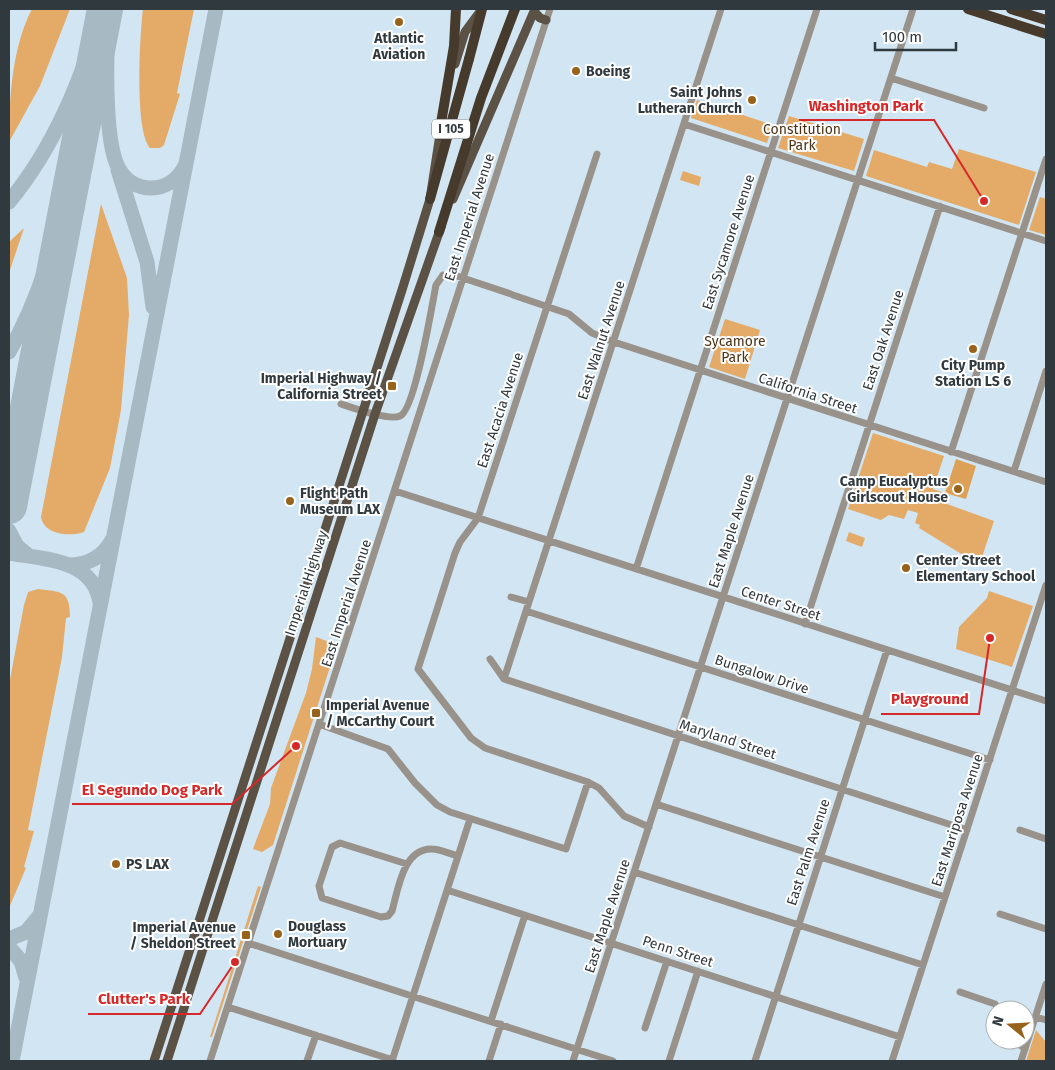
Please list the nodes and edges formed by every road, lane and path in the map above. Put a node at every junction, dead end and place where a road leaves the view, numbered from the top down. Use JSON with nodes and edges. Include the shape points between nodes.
{"nodes":[{"id":1,"x":456,"y":9,"type":"edge"},
{"id":2,"x":482,"y":9,"type":"edge"},
{"id":3,"x":550,"y":9,"type":"edge"},
{"id":4,"x":721,"y":9,"type":"edge"},
{"id":5,"x":817,"y":9,"type":"edge"},
{"id":6,"x":913,"y":9,"type":"edge"},
{"id":7,"x":968,"y":9,"type":"edge"},
{"id":8,"x":1011,"y":9,"type":"edge"},
{"id":9,"x":534,"y":10,"type":"edge"},
{"id":10,"x":513,"y":12,"type":"edge"},
{"id":11,"x":546,"y":20,"type":"junction"},
{"id":12,"x":1046,"y":20,"type":"edge"},
{"id":13,"x":1046,"y":34,"type":"edge"},
{"id":14,"x":891,"y":78,"type":"junction"},
{"id":15,"x":984,"y":108,"type":"dead end"},
{"id":16,"x":684,"y":124,"type":"junction"},
{"id":17,"x":439,"y":135,"type":"junction"},
{"id":18,"x":770,"y":152,"type":"junction"},
{"id":19,"x":596,"y":154,"type":"dead end"},
{"id":20,"x":1046,"y":160,"type":"edge"},
{"id":21,"x":858,"y":180,"type":"junction"},
{"id":22,"x":430,"y":199,"type":"junction"},
{"id":23,"x":940,"y":206,"type":"junction"},
{"id":24,"x":439,"y":232,"type":"junction"},
{"id":25,"x":1022,"y":233,"type":"junction"},
{"id":26,"x":1046,"y":241,"type":"edge"},
{"id":27,"x":463,"y":278,"type":"junction"},
{"id":28,"x":547,"y":305,"type":"junction"},
{"id":29,"x":614,"y":342,"type":"junction"},
{"id":30,"x":1046,"y":370,"type":"edge"},
{"id":31,"x":700,"y":371,"type":"junction"},
{"id":32,"x":787,"y":399,"type":"junction"},
{"id":33,"x":341,"y":404,"type":"dead end"},
{"id":34,"x":363,"y":411,"type":"junction"},
{"id":35,"x":375,"y":414,"type":"junction"},
{"id":36,"x":869,"y":425,"type":"junction"},
{"id":37,"x":951,"y":452,"type":"junction"},
{"id":38,"x":1014,"y":471,"type":"junction"},
{"id":39,"x":1046,"y":482,"type":"edge"},
{"id":40,"x":395,"y":491,"type":"junction"},
{"id":41,"x":478,"y":518,"type":"junction"},
{"id":42,"x":548,"y":542,"type":"junction"},
{"id":43,"x":636,"y":570,"type":"junction"},
{"id":44,"x":1046,"y":586,"type":"edge"},
{"id":45,"x":511,"y":597,"type":"dead end"},
{"id":46,"x":723,"y":598,"type":"junction"},
{"id":47,"x":529,"y":602,"type":"junction"},
{"id":48,"x":526,"y":611,"type":"junction"},
{"id":49,"x":1038,"y":612,"type":"junction"},
{"id":50,"x":1046,"y":615,"type":"edge"},
{"id":51,"x":805,"y":624,"type":"junction"},
{"id":52,"x":887,"y":650,"type":"junction"},
{"id":53,"x":490,"y":659,"type":"dead end"},
{"id":54,"x":700,"y":667,"type":"junction"},
{"id":55,"x":504,"y":679,"type":"junction"},
{"id":56,"x":1012,"y":690,"type":"junction"},
{"id":57,"x":1046,"y":701,"type":"edge"},
{"id":58,"x":268,"y":706,"type":"junction"},
{"id":59,"x":279,"y":710,"type":"junction"},
{"id":60,"x":864,"y":720,"type":"junction"},
{"id":61,"x":320,"y":724,"type":"junction"},
{"id":62,"x":678,"y":736,"type":"junction"},
{"id":63,"x":990,"y":760,"type":"junction"},
{"id":64,"x":588,"y":782,"type":"junction"},
{"id":65,"x":842,"y":789,"type":"junction"},
{"id":66,"x":656,"y":804,"type":"junction"},
{"id":67,"x":470,"y":819,"type":"junction"},
{"id":68,"x":649,"y":827,"type":"junction"},
{"id":69,"x":967,"y":830,"type":"junction"},
{"id":70,"x":1020,"y":830,"type":"dead end"},
{"id":71,"x":1046,"y":839,"type":"edge"},
{"id":72,"x":458,"y":856,"type":"junction"},
{"id":73,"x":820,"y":857,"type":"junction"},
{"id":74,"x":406,"y":864,"type":"junction"},
{"id":75,"x":634,"y":872,"type":"junction"},
{"id":76,"x":448,"y":890,"type":"junction"},
{"id":77,"x":946,"y":897,"type":"junction"},
{"id":78,"x":1000,"y":914,"type":"dead end"},
{"id":79,"x":525,"y":915,"type":"junction"},
{"id":80,"x":798,"y":924,"type":"junction"},
{"id":81,"x":1046,"y":929,"type":"edge"},
{"id":82,"x":248,"y":943,"type":"junction"},
{"id":83,"x":611,"y":943,"type":"junction"},
{"id":84,"x":667,"y":961,"type":"junction"},
{"id":85,"x":923,"y":965,"type":"junction"},
{"id":86,"x":698,"y":971,"type":"junction"},
{"id":87,"x":1046,"y":984,"type":"edge"},
{"id":88,"x":960,"y":992,"type":"dead end"},
{"id":89,"x":413,"y":996,"type":"junction"},
{"id":90,"x":776,"y":996,"type":"junction"},
{"id":91,"x":985,"y":1001,"type":"edge"},
{"id":92,"x":228,"y":1006,"type":"junction"},
{"id":93,"x":1036,"y":1017,"type":"junction"},
{"id":94,"x":1035,"y":1020,"type":"edge"},
{"id":95,"x":1046,"y":1020,"type":"edge"},
{"id":96,"x":491,"y":1021,"type":"junction"},
{"id":97,"x":501,"y":1024,"type":"junction"},
{"id":98,"x":645,"y":1028,"type":"dead end"},
{"id":99,"x":316,"y":1035,"type":"junction"},
{"id":100,"x":900,"y":1037,"type":"junction"},
{"id":101,"x":577,"y":1050,"type":"junction"},
{"id":102,"x":392,"y":1060,"type":"edge"},
{"id":103,"x":154,"y":1061,"type":"edge"},
{"id":104,"x":167,"y":1061,"type":"edge"},
{"id":105,"x":210,"y":1061,"type":"edge"},
{"id":106,"x":307,"y":1061,"type":"edge"},
{"id":107,"x":489,"y":1061,"type":"edge"},
{"id":108,"x":573,"y":1061,"type":"edge"},
{"id":109,"x":613,"y":1061,"type":"edge"},
{"id":110,"x":669,"y":1061,"type":"edge"},
{"id":111,"x":755,"y":1061,"type":"edge"},
{"id":112,"x":892,"y":1061,"type":"edge"}],
"edges":[{"from":1,"to":17,"type":"highway","via":[[454,46]]},
{"from":2,"to":17,"type":"main road","name":"Imperial Highway","via":[[465,32],[460,46]]},
{"from":2,"to":22,"type":"highway","number":"I 105","bridge":true},
{"from":3,"to":11,"type":"street","name":"East Imperial Avenue"},
{"from":4,"to":16,"type":"street","name":"East Walnut Avenue"},
{"from":5,"to":18,"type":"street","name":"East Sycamore Avenue"},
{"from":6,"to":14,"type":"street","name":"East Maple Avenue"},
{"from":7,"to":13,"type":"highway"},
{"from":8,"to":12,"type":"highway"},
{"from":9,"to":11,"type":"main road"},
{"from":9,"to":24,"type":"main road","name":"Imperial Highway"},
{"from":10,"to":24,"type":"highway","number":"I 105","via":[[481,98]]},
{"from":11,"to":27,"type":"street","name":"East Imperial Avenue"},
{"from":14,"to":15,"type":"street"},
{"from":14,"to":21,"type":"street","name":"East Maple Avenue"},
{"from":16,"to":18,"type":"street"},
{"from":16,"to":29,"type":"street","name":"East Walnut Avenue"},
{"from":17,"to":22,"type":"main road","name":"Imperial Highway"},
{"from":18,"to":21,"type":"street"},
{"from":18,"to":31,"type":"street","name":"East Sycamore Avenue"},
{"from":19,"to":28,"type":"street","name":"East Acacia Avenue"},
{"from":20,"to":25,"type":"street"},
{"from":21,"to":23,"type":"street"},
{"from":21,"to":32,"type":"street","name":"East Maple Avenue"},
{"from":22,"to":34,"type":"main road","name":"Imperial Highway"},
{"from":23,"to":25,"type":"street"},
{"from":23,"to":36,"type":"street","name":"East Oak Avenue"},
{"from":24,"to":35,"type":"main road","name":"Imperial Highway"},
{"from":25,"to":26,"type":"street"},
{"from":25,"to":37,"type":"street"},
{"from":27,"to":28,"type":"street","name":"California Street"},
{"from":27,"to":35,"type":"street","name":"California Street","via":[[448,274],[438,281],[415,386],[405,412],[395,418]]},
{"from":27,"to":40,"type":"street","name":"East Imperial Avenue"},
{"from":28,"to":29,"type":"street","name":"California Street","via":[[569,314],[592,333]]},
{"from":28,"to":41,"type":"street","name":"East Acacia Avenue"},
{"from":29,"to":31,"type":"street","name":"California Street"},
{"from":29,"to":42,"type":"street","name":"East Walnut Avenue"},
{"from":30,"to":38,"type":"street"},
{"from":31,"to":32,"type":"street","name":"California Street"},
{"from":31,"to":43,"type":"street","name":"East Sycamore Avenue"},
{"from":32,"to":36,"type":"street","name":"California Street"},
{"from":32,"to":46,"type":"street","name":"East Maple Avenue"},
{"from":33,"to":34,"type":"street","name":"California Street"},
{"from":34,"to":35,"type":"street","name":"California Street"},
{"from":34,"to":58,"type":"main road","name":"Imperial Highway"},
{"from":35,"to":59,"type":"main road","name":"Imperial Highway"},
{"from":36,"to":37,"type":"street","name":"California Street"},
{"from":36,"to":51,"type":"street","name":"East Oak Avenue"},
{"from":37,"to":38,"type":"street","name":"California Street"},
{"from":38,"to":39,"type":"street","name":"California Street"},
{"from":40,"to":41,"type":"street","name":"Center Street"},
{"from":40,"to":61,"type":"street","name":"East Imperial Avenue"},
{"from":41,"to":42,"type":"street","name":"Center Street"},
{"from":41,"to":64,"type":"street","name":"East Acacia Avenue","via":[[455,553],[418,669],[471,738],[485,748]]},
{"from":42,"to":43,"type":"street","name":"Center Street"},
{"from":42,"to":47,"type":"street","name":"East Walnut Avenue"},
{"from":43,"to":46,"type":"street","name":"Center Street"},
{"from":44,"to":49,"type":"street","name":"East Mariposa Avenue"},
{"from":45,"to":47,"type":"street"},
{"from":46,"to":51,"type":"street","name":"Center Street"},
{"from":46,"to":54,"type":"street","name":"East Maple Avenue"},
{"from":47,"to":48,"type":"street","name":"East Walnut Avenue"},
{"from":48,"to":54,"type":"street","name":"Bungalow Drive"},
{"from":48,"to":55,"type":"street","name":"East Walnut Avenue"},
{"from":49,"to":50,"type":"street"},
{"from":49,"to":56,"type":"street","name":"East Mariposa Avenue"},
{"from":51,"to":52,"type":"street","name":"Center Street"},
{"from":52,"to":56,"type":"street","name":"Center Street"},
{"from":52,"to":60,"type":"street","name":"East Palm Avenue"},
{"from":53,"to":55,"type":"street"},
{"from":54,"to":60,"type":"street","name":"Bungalow Drive"},
{"from":54,"to":62,"type":"street","name":"East Maple Avenue"},
{"from":55,"to":62,"type":"street","name":"Maryland Street"},
{"from":56,"to":57,"type":"street","name":"Center Street"},
{"from":56,"to":63,"type":"street","name":"East Mariposa Avenue"},
{"from":58,"to":59,"type":"main road"},
{"from":58,"to":103,"type":"main road","name":"Imperial Highway"},
{"from":59,"to":104,"type":"main road","name":"Imperial Highway"},
{"from":60,"to":63,"type":"street","name":"Bungalow Drive"},
{"from":60,"to":65,"type":"street","name":"East Palm Avenue"},
{"from":61,"to":67,"type":"street","via":[[388,749],[437,805]]},
{"from":61,"to":82,"type":"street","name":"East Imperial Avenue"},
{"from":62,"to":65,"type":"street","name":"Maryland Street"},
{"from":62,"to":66,"type":"street","name":"East Maple Avenue"},
{"from":63,"to":69,"type":"street","name":"East Mariposa Avenue"},
{"from":64,"to":67,"type":"street","via":[[566,849]]},
{"from":64,"to":68,"type":"street","via":[[598,788],[624,816]]},
{"from":65,"to":69,"type":"street","name":"Maryland Street"},
{"from":65,"to":73,"type":"street","name":"East Palm Avenue"},
{"from":66,"to":68,"type":"street","name":"East Maple Avenue"},
{"from":66,"to":73,"type":"street"},
{"from":67,"to":72,"type":"street"},
{"from":68,"to":75,"type":"street","name":"East Maple Avenue"},
{"from":69,"to":77,"type":"street","name":"East Mariposa Avenue"},
{"from":70,"to":71,"type":"street"},
{"from":72,"to":74,"type":"street","via":[[426,849],[414,854]]},
{"from":72,"to":76,"type":"street"},
{"from":73,"to":77,"type":"street"},
{"from":73,"to":80,"type":"street","name":"East Palm Avenue"},
{"from":74,"to":74,"type":"street","via":[[388,916],[381,917],[322,898],[319,886],[332,847],[336,844]]},
{"from":75,"to":80,"type":"street"},
{"from":75,"to":83,"type":"street","name":"East Maple Avenue"},
{"from":76,"to":79,"type":"street","name":"Penn Street"},
{"from":76,"to":89,"type":"street"},
{"from":77,"to":85,"type":"street","name":"East Mariposa Avenue"},
{"from":78,"to":81,"type":"street"},
{"from":79,"to":83,"type":"street","name":"Penn Street"},
{"from":79,"to":96,"type":"street"},
{"from":80,"to":85,"type":"street"},
{"from":80,"to":90,"type":"street","name":"East Palm Avenue"},
{"from":82,"to":89,"type":"street"},
{"from":82,"to":92,"type":"street","name":"East Imperial Avenue"},
{"from":83,"to":84,"type":"street","name":"Penn Street"},
{"from":83,"to":101,"type":"street","name":"East Maple Avenue"},
{"from":84,"to":86,"type":"street","name":"Penn Street"},
{"from":84,"to":98,"type":"street"},
{"from":85,"to":100,"type":"street","name":"East Mariposa Avenue"},
{"from":86,"to":90,"type":"street","name":"Penn Street"},
{"from":86,"to":110,"type":"street"},
{"from":87,"to":93,"type":"street"},
{"from":88,"to":91,"type":"street"},
{"from":89,"to":96,"type":"street"},
{"from":89,"to":102,"type":"street"},
{"from":90,"to":100,"type":"street","name":"Penn Street"},
{"from":90,"to":111,"type":"street","name":"East Palm Avenue"},
{"from":92,"to":99,"type":"street"},
{"from":92,"to":105,"type":"street","name":"East Imperial Avenue"},
{"from":93,"to":94,"type":"street"},
{"from":93,"to":95,"type":"street"},
{"from":96,"to":97,"type":"street"},
{"from":97,"to":101,"type":"street"},
{"from":97,"to":107,"type":"street"},
{"from":99,"to":102,"type":"street"},
{"from":99,"to":106,"type":"street"},
{"from":100,"to":112,"type":"street","name":"East Mariposa Avenue"},
{"from":101,"to":108,"type":"street","name":"East Maple Avenue"},
{"from":101,"to":109,"type":"street"}]}
